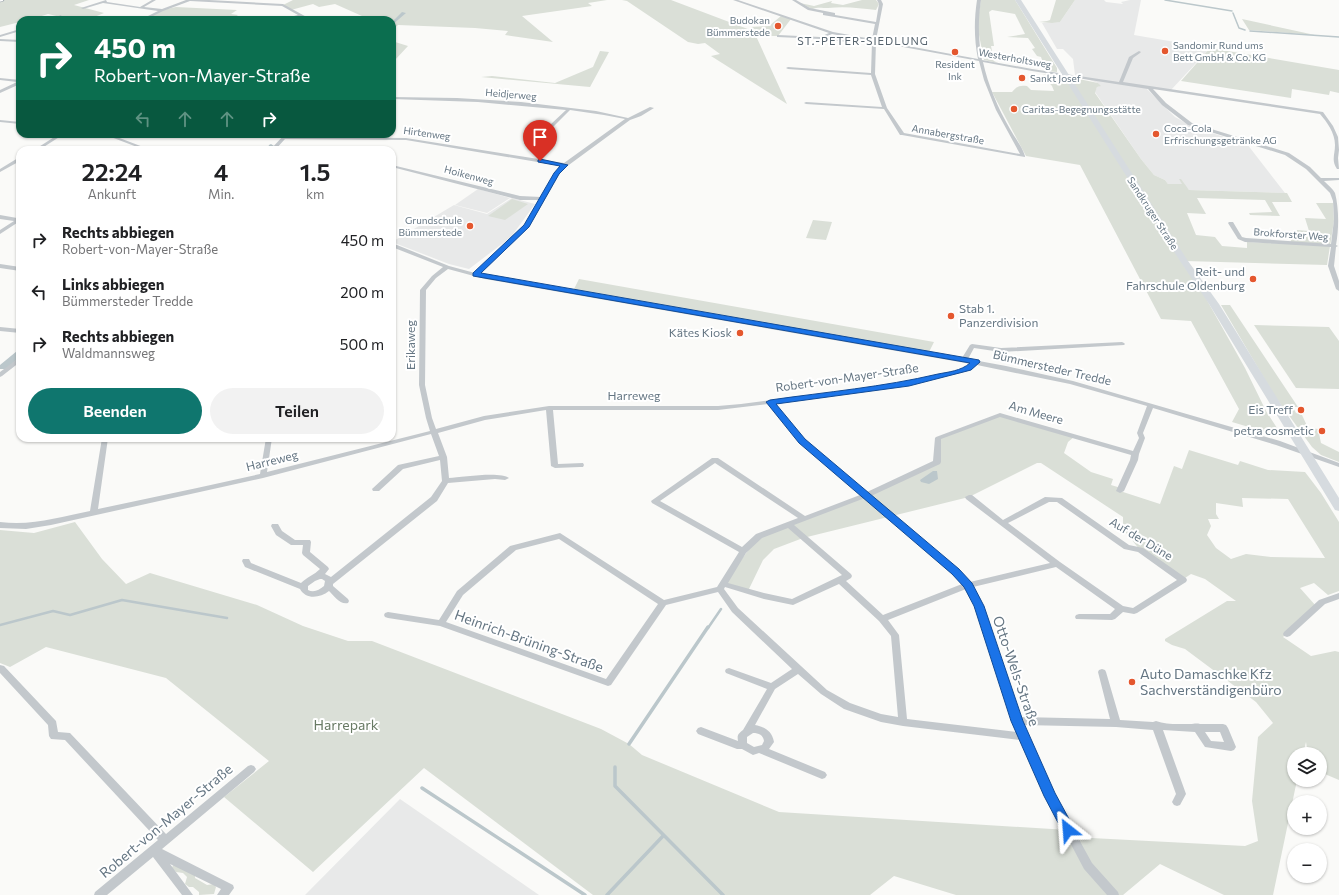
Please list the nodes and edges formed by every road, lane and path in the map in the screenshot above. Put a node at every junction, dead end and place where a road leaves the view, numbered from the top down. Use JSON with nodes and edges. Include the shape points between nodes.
{"nodes":[{"id":1,"x":109,"y":0,"type":"edge"},
{"id":2,"x":154,"y":0,"type":"edge"},
{"id":3,"x":189,"y":0,"type":"edge"},
{"id":4,"x":735,"y":0,"type":"edge"},
{"id":5,"x":794,"y":0,"type":"edge"},
{"id":6,"x":879,"y":0,"type":"edge"},
{"id":7,"x":979,"y":0,"type":"edge"},
{"id":8,"x":1018,"y":0,"type":"edge"},
{"id":9,"x":102,"y":2,"type":"junction"},
{"id":10,"x":83,"y":8,"type":"dead end"},
{"id":11,"x":140,"y":8,"type":"junction"},
{"id":12,"x":162,"y":10,"type":"junction"},
{"id":13,"x":301,"y":15,"type":"joint"},
{"id":14,"x":150,"y":16,"type":"edge"},
{"id":15,"x":297,"y":16,"type":"edge"},
{"id":16,"x":878,"y":23,"type":"junction"},
{"id":17,"x":16,"y":31,"type":"edge"},
{"id":18,"x":832,"y":33,"type":"junction"},
{"id":19,"x":0,"y":36,"type":"edge"},
{"id":20,"x":778,"y":36,"type":"dead end"},
{"id":21,"x":820,"y":38,"type":"junction"},
{"id":22,"x":0,"y":40,"type":"edge"},
{"id":23,"x":16,"y":41,"type":"edge"},
{"id":24,"x":874,"y":43,"type":"junction"},
{"id":25,"x":1139,"y":52,"type":"dead end"},
{"id":26,"x":981,"y":61,"type":"junction"},
{"id":27,"x":788,"y":68,"type":"dead end"},
{"id":28,"x":873,"y":74,"type":"junction"},
{"id":29,"x":1065,"y":75,"type":"junction"},
{"id":30,"x":0,"y":79,"type":"edge"},
{"id":31,"x":16,"y":81,"type":"edge"},
{"id":32,"x":1121,"y":83,"type":"junction"},
{"id":33,"x":16,"y":84,"type":"edge"},
{"id":34,"x":1150,"y":88,"type":"junction"},
{"id":35,"x":0,"y":92,"type":"edge"},
{"id":36,"x":396,"y":98,"type":"edge"},
{"id":37,"x":806,"y":103,"type":"dead end"},
{"id":38,"x":652,"y":108,"type":"dead end"},
{"id":39,"x":885,"y":108,"type":"junction"},
{"id":40,"x":569,"y":109,"type":"junction"},
{"id":41,"x":628,"y":119,"type":"junction"},
{"id":42,"x":0,"y":121,"type":"edge"},
{"id":43,"x":16,"y":123,"type":"edge"},
{"id":44,"x":546,"y":126,"type":"dead end"},
{"id":45,"x":56,"y":138,"type":"edge"},
{"id":46,"x":116,"y":138,"type":"edge"},
{"id":47,"x":284,"y":138,"type":"edge"},
{"id":48,"x":366,"y":138,"type":"edge"},
{"id":49,"x":42,"y":146,"type":"edge"},
{"id":50,"x":138,"y":146,"type":"edge"},
{"id":51,"x":276,"y":146,"type":"edge"},
{"id":52,"x":16,"y":161,"type":"edge"},
{"id":53,"x":565,"y":165,"type":"junction"},
{"id":54,"x":396,"y":167,"type":"edge"},
{"id":55,"x":1339,"y":168,"type":"edge"},
{"id":56,"x":0,"y":171,"type":"edge"},
{"id":57,"x":1339,"y":179,"type":"edge"},
{"id":58,"x":1320,"y":180,"type":"junction"},
{"id":59,"x":542,"y":199,"type":"junction"},
{"id":60,"x":0,"y":217,"type":"edge"},
{"id":61,"x":16,"y":220,"type":"edge"},
{"id":62,"x":16,"y":222,"type":"edge"},
{"id":63,"x":1231,"y":223,"type":"dead end"},
{"id":64,"x":0,"y":232,"type":"edge"},
{"id":65,"x":1335,"y":246,"type":"junction"},
{"id":66,"x":396,"y":247,"type":"edge"},
{"id":67,"x":0,"y":266,"type":"edge"},
{"id":68,"x":447,"y":267,"type":"junction"},
{"id":69,"x":16,"y":268,"type":"edge"},
{"id":70,"x":476,"y":275,"type":"junction"},
{"id":71,"x":1339,"y":289,"type":"edge"},
{"id":72,"x":0,"y":329,"type":"edge"},
{"id":73,"x":16,"y":331,"type":"edge"},
{"id":74,"x":1122,"y":344,"type":"dead end"},
{"id":75,"x":964,"y":360,"type":"junction"},
{"id":76,"x":16,"y":362,"type":"edge"},
{"id":77,"x":976,"y":362,"type":"junction"},
{"id":78,"x":0,"y":375,"type":"edge"},
{"id":79,"x":770,"y":402,"type":"junction"},
{"id":80,"x":1151,"y":405,"type":"junction"},
{"id":81,"x":549,"y":408,"type":"junction"},
{"id":82,"x":718,"y":408,"type":"joint"},
{"id":83,"x":434,"y":431,"type":"junction"},
{"id":84,"x":396,"y":441,"type":"edge"},
{"id":85,"x":104,"y":442,"type":"edge"},
{"id":86,"x":268,"y":442,"type":"edge"},
{"id":87,"x":392,"y":442,"type":"edge"},
{"id":88,"x":1304,"y":451,"type":"junction"},
{"id":89,"x":1135,"y":454,"type":"junction"},
{"id":90,"x":443,"y":457,"type":"junction"},
{"id":91,"x":580,"y":465,"type":"dead end"},
{"id":92,"x":1339,"y":465,"type":"edge"},
{"id":93,"x":264,"y":476,"type":"junction"},
{"id":94,"x":505,"y":478,"type":"dead end"},
{"id":95,"x":446,"y":481,"type":"junction"},
{"id":96,"x":376,"y":489,"type":"dead end"},
{"id":97,"x":1120,"y":491,"type":"dead end"},
{"id":98,"x":866,"y":496,"type":"junction"},
{"id":99,"x":969,"y":497,"type":"dead end"},
{"id":100,"x":1339,"y":507,"type":"edge"},
{"id":101,"x":94,"y":512,"type":"junction"},
{"id":102,"x":803,"y":518,"type":"junction"},
{"id":103,"x":1003,"y":523,"type":"junction"},
{"id":104,"x":788,"y":524,"type":"junction"},
{"id":105,"x":0,"y":525,"type":"edge"},
{"id":106,"x":275,"y":526,"type":"dead end"},
{"id":107,"x":743,"y":551,"type":"junction"},
{"id":108,"x":246,"y":561,"type":"dead end"},
{"id":109,"x":1057,"y":564,"type":"junction"},
{"id":110,"x":318,"y":576,"type":"junction"},
{"id":111,"x":840,"y":580,"type":"junction"},
{"id":112,"x":329,"y":585,"type":"junction"},
{"id":113,"x":968,"y":585,"type":"junction"},
{"id":114,"x":303,"y":587,"type":"junction"},
{"id":115,"x":722,"y":587,"type":"junction"},
{"id":116,"x":1339,"y":596,"type":"edge"},
{"id":117,"x":345,"y":601,"type":"dead end"},
{"id":118,"x":663,"y":603,"type":"junction"},
{"id":119,"x":1121,"y":609,"type":"junction"},
{"id":120,"x":388,"y":615,"type":"dead end"},
{"id":121,"x":1079,"y":617,"type":"dead end"},
{"id":122,"x":882,"y":619,"type":"junction"},
{"id":123,"x":441,"y":624,"type":"junction"},
{"id":124,"x":1287,"y":634,"type":"dead end"},
{"id":125,"x":1,"y":668,"type":"edge"},
{"id":126,"x":798,"y":669,"type":"junction"},
{"id":127,"x":729,"y":671,"type":"dead end"},
{"id":128,"x":1102,"y":672,"type":"dead end"},
{"id":129,"x":772,"y":687,"type":"junction"},
{"id":130,"x":1017,"y":721,"type":"junction"},
{"id":131,"x":903,"y":722,"type":"junction"},
{"id":132,"x":1116,"y":723,"type":"junction"},
{"id":133,"x":1156,"y":725,"type":"junction"},
{"id":134,"x":1197,"y":727,"type":"dead end"},
{"id":135,"x":701,"y":731,"type":"dead end"},
{"id":136,"x":747,"y":731,"type":"junction"},
{"id":137,"x":1024,"y":737,"type":"junction"},
{"id":138,"x":743,"y":745,"type":"junction"},
{"id":139,"x":761,"y":750,"type":"junction"},
{"id":140,"x":251,"y":769,"type":"dead end"},
{"id":141,"x":822,"y":775,"type":"dead end"},
{"id":142,"x":1177,"y":802,"type":"dead end"},
{"id":143,"x":165,"y":840,"type":"junction"},
{"id":144,"x":153,"y":850,"type":"junction"},
{"id":145,"x":99,"y":895,"type":"edge"},
{"id":146,"x":188,"y":895,"type":"edge"},
{"id":147,"x":222,"y":895,"type":"edge"},
{"id":148,"x":1114,"y":895,"type":"edge"}],
"edges":[{"from":1,"to":9,"type":"street"},
{"from":2,"to":11,"type":"street"},
{"from":3,"to":12,"type":"street"},
{"from":3,"to":13,"type":"street","via":[[283,5]]},
{"from":4,"to":18,"type":"street","name":"Westerholtsweg"},
{"from":5,"to":16,"type":"street","via":[[808,9],[826,13],[824,14]]},
{"from":6,"to":16,"type":"street","name":"Annabergstraße","via":[[881,4]]},
{"from":7,"to":26,"type":"street","via":[[976,25]]},
{"from":8,"to":29,"type":"street","name":"Sandkruger Straße"},
{"from":9,"to":10,"type":"street"},
{"from":9,"to":11,"type":"street"},
{"from":11,"to":12,"type":"street"},
{"from":12,"to":14,"type":"street"},
{"from":13,"to":15,"type":"street"},
{"from":16,"to":24,"type":"street","name":"Annabergstraße"},
{"from":17,"to":19,"type":"street"},
{"from":18,"to":21,"type":"street"},
{"from":18,"to":24,"type":"street","name":"Westerholtsweg"},
{"from":20,"to":21,"type":"street"},
{"from":21,"to":24,"type":"street"},
{"from":22,"to":23,"type":"street"},
{"from":24,"to":26,"type":"street","name":"Westerholtsweg"},
{"from":24,"to":28,"type":"street","name":"Annabergstraße"},
{"from":25,"to":32,"type":"street","via":[[1132,57]]},
{"from":26,"to":29,"type":"street","name":"Westerholtsweg"},
{"from":26,"to":39,"type":"street","name":"Annabergstraße","via":[[994,101],[1023,156],[905,136]]},
{"from":27,"to":28,"type":"street"},
{"from":28,"to":39,"type":"street","name":"Annabergstraße"},
{"from":29,"to":32,"type":"street","name":"Westerholtsweg"},
{"from":29,"to":88,"type":"street","name":"Sandkruger Straße","via":[[1214,304]]},
{"from":30,"to":31,"type":"street"},
{"from":32,"to":34,"type":"street","name":"Westerholtsweg"},
{"from":33,"to":35,"type":"street"},
{"from":34,"to":55,"type":"street","name":"Westerholtsweg","via":[[1321,113],[1338,142],[1335,157]]},
{"from":34,"to":58,"type":"street","name":"Brokforster Weg","via":[[1164,104],[1190,124],[1286,154],[1299,161]]},
{"from":36,"to":40,"type":"street","name":"Heidjerweg","via":[[461,99]]},
{"from":37,"to":39,"type":"street"},
{"from":38,"to":41,"type":"street"},
{"from":40,"to":41,"type":"street","name":"Heidjerweg"},
{"from":40,"to":44,"type":"street","via":[[551,126]]},
{"from":41,"to":53,"type":"street"},
{"from":42,"to":43,"type":"street"},
{"from":45,"to":49,"type":"street"},
{"from":46,"to":50,"type":"street"},
{"from":47,"to":51,"type":"street"},
{"from":48,"to":53,"type":"street","name":"Hirtenweg","via":[[406,139]]},
{"from":52,"to":56,"type":"street"},
{"from":53,"to":59,"type":"street","via":[[557,173]]},
{"from":54,"to":59,"type":"street","name":"Hoikenweg","via":[[520,198]]},
{"from":57,"to":58,"type":"street"},
{"from":58,"to":65,"type":"street","name":"Brokforster Weg","via":[[1332,192],[1336,202]]},
{"from":59,"to":70,"type":"street","via":[[521,233]]},
{"from":60,"to":61,"type":"street"},
{"from":62,"to":64,"type":"street"},
{"from":63,"to":65,"type":"street","name":"Brokforster Weg","via":[[1239,241]]},
{"from":65,"to":71,"type":"street","name":"Brokforster Weg","via":[[1331,266]]},
{"from":66,"to":68,"type":"street","name":"Bümmersteder Tredde"},
{"from":67,"to":69,"type":"street"},
{"from":68,"to":70,"type":"street","name":"Bümmersteder Tredde"},
{"from":68,"to":83,"type":"street","name":"Erikaweg","via":[[430,281],[422,293],[422,385]]},
{"from":70,"to":75,"type":"street","name":"Bümmersteder Tredde"},
{"from":72,"to":73,"type":"street"},
{"from":74,"to":75,"type":"street","via":[[1001,350],[972,346]]},
{"from":75,"to":77,"type":"street","name":"Bümmersteder Tredde"},
{"from":76,"to":78,"type":"street"},
{"from":77,"to":79,"type":"street","name":"Robert-von-Mayer-Straße","via":[[960,372],[899,385]]},
{"from":77,"to":80,"type":"street","name":"Bümmersteder Tredde","via":[[1071,382]]},
{"from":79,"to":82,"type":"street","name":"Robert-von-Mayer-Straße"},
{"from":79,"to":98,"type":"street","name":"Otto-Wels-Straße","via":[[802,441]]},
{"from":80,"to":88,"type":"street","name":"Bümmersteder Tredde"},
{"from":80,"to":89,"type":"street"},
{"from":81,"to":82,"type":"street","name":"Harreweg"},
{"from":81,"to":83,"type":"street","name":"Harreweg","via":[[484,418]]},
{"from":81,"to":91,"type":"street","via":[[555,466]]},
{"from":83,"to":84,"type":"street","name":"Harreweg"},
{"from":83,"to":90,"type":"street","name":"Erikaweg"},
{"from":85,"to":101,"type":"street"},
{"from":86,"to":93,"type":"street"},
{"from":87,"to":93,"type":"street","name":"Harreweg"},
{"from":88,"to":92,"type":"street","name":"Bümmersteder Tredde"},
{"from":88,"to":100,"type":"street","name":"Sandkruger Straße"},
{"from":89,"to":97,"type":"street"},
{"from":89,"to":98,"type":"street","name":"Am Meere","via":[[1000,415],[938,438],[936,462]]},
{"from":90,"to":95,"type":"street","name":"Erikaweg"},
{"from":90,"to":96,"type":"street","via":[[402,467]]},
{"from":93,"to":101,"type":"street","name":"Harreweg"},
{"from":94,"to":95,"type":"street"},
{"from":95,"to":112,"type":"street","via":[[434,499]]},
{"from":98,"to":102,"type":"street"},
{"from":98,"to":113,"type":"street","name":"Otto-Wels-Straße"},
{"from":99,"to":103,"type":"street"},
{"from":101,"to":105,"type":"street","name":"Harreweg","via":[[31,527]]},
{"from":102,"to":104,"type":"street"},
{"from":102,"to":107,"type":"street","via":[[715,460],[655,501]]},
{"from":103,"to":109,"type":"street"},
{"from":103,"to":119,"type":"street","name":"Auf der Düne","via":[[1048,499],[1059,500],[1126,547],[1140,550],[1183,580],[1134,611]]},
{"from":104,"to":107,"type":"street","via":[[759,536]]},
{"from":104,"to":111,"type":"street","via":[[848,576]]},
{"from":106,"to":110,"type":"street","via":[[279,533],[294,544],[307,542],[306,553],[325,568]]},
{"from":107,"to":115,"type":"street"},
{"from":108,"to":114,"type":"street","via":[[248,565]]},
{"from":109,"to":113,"type":"street"},
{"from":109,"to":119,"type":"street"},
{"from":110,"to":112,"type":"street","via":[[328,579]]},
{"from":110,"to":114,"type":"street","via":[[306,582]]},
{"from":111,"to":115,"type":"street","via":[[793,602]]},
{"from":111,"to":122,"type":"street"},
{"from":112,"to":114,"type":"street","via":[[323,592],[315,595],[307,593]]},
{"from":112,"to":117,"type":"street"},
{"from":113,"to":122,"type":"street"},
{"from":113,"to":130,"type":"street","name":"Otto-Wels-Straße","via":[[979,606]]},
{"from":115,"to":118,"type":"street"},
{"from":115,"to":126,"type":"street","via":[[735,610]]},
{"from":116,"to":124,"type":"street","via":[[1322,602]]},
{"from":118,"to":123,"type":"street","name":"Heinrich-Brüning-Straße","via":[[608,683]]},
{"from":118,"to":123,"type":"street","name":"Heinrich-Brüning-Straße","via":[[560,536],[513,548],[460,593]]},
{"from":119,"to":121,"type":"street","name":"Auf der Düne","via":[[1112,617]]},
{"from":120,"to":123,"type":"street","name":"Heinrich-Brüning-Straße"},
{"from":122,"to":131,"type":"street","via":[[895,635]]},
{"from":125,"to":143,"type":"street","via":[[53,724],[54,736],[67,736]]},
{"from":126,"to":129,"type":"street"},
{"from":126,"to":131,"type":"street","via":[[824,692],[847,706],[881,718]]},
{"from":127,"to":129,"type":"street"},
{"from":128,"to":132,"type":"street"},
{"from":129,"to":136,"type":"street"},
{"from":130,"to":132,"type":"street"},
{"from":130,"to":137,"type":"street","name":"Otto-Wels-Straße"},
{"from":131,"to":137,"type":"street"},
{"from":132,"to":133,"type":"street"},
{"from":133,"to":134,"type":"street"},
{"from":133,"to":142,"type":"street","via":[[1181,794]]},
{"from":135,"to":138,"type":"street"},
{"from":136,"to":138,"type":"street","via":[[741,738]]},
{"from":136,"to":139,"type":"street","via":[[755,729],[764,732],[768,738],[768,745]]},
{"from":137,"to":148,"type":"street","name":"Otto-Wels-Straße","via":[[1050,796],[1088,866]]},
{"from":138,"to":139,"type":"street","via":[[749,750]]},
{"from":139,"to":141,"type":"street"},
{"from":140,"to":143,"type":"street","name":"Robert-von-Mayer-Straße"},
{"from":143,"to":144,"type":"street","name":"Robert-von-Mayer-Straße"},
{"from":144,"to":145,"type":"street","name":"Robert-von-Mayer-Straße"},
{"from":144,"to":146,"type":"street"},
{"from":144,"to":147,"type":"street","via":[[229,888]]}]}
